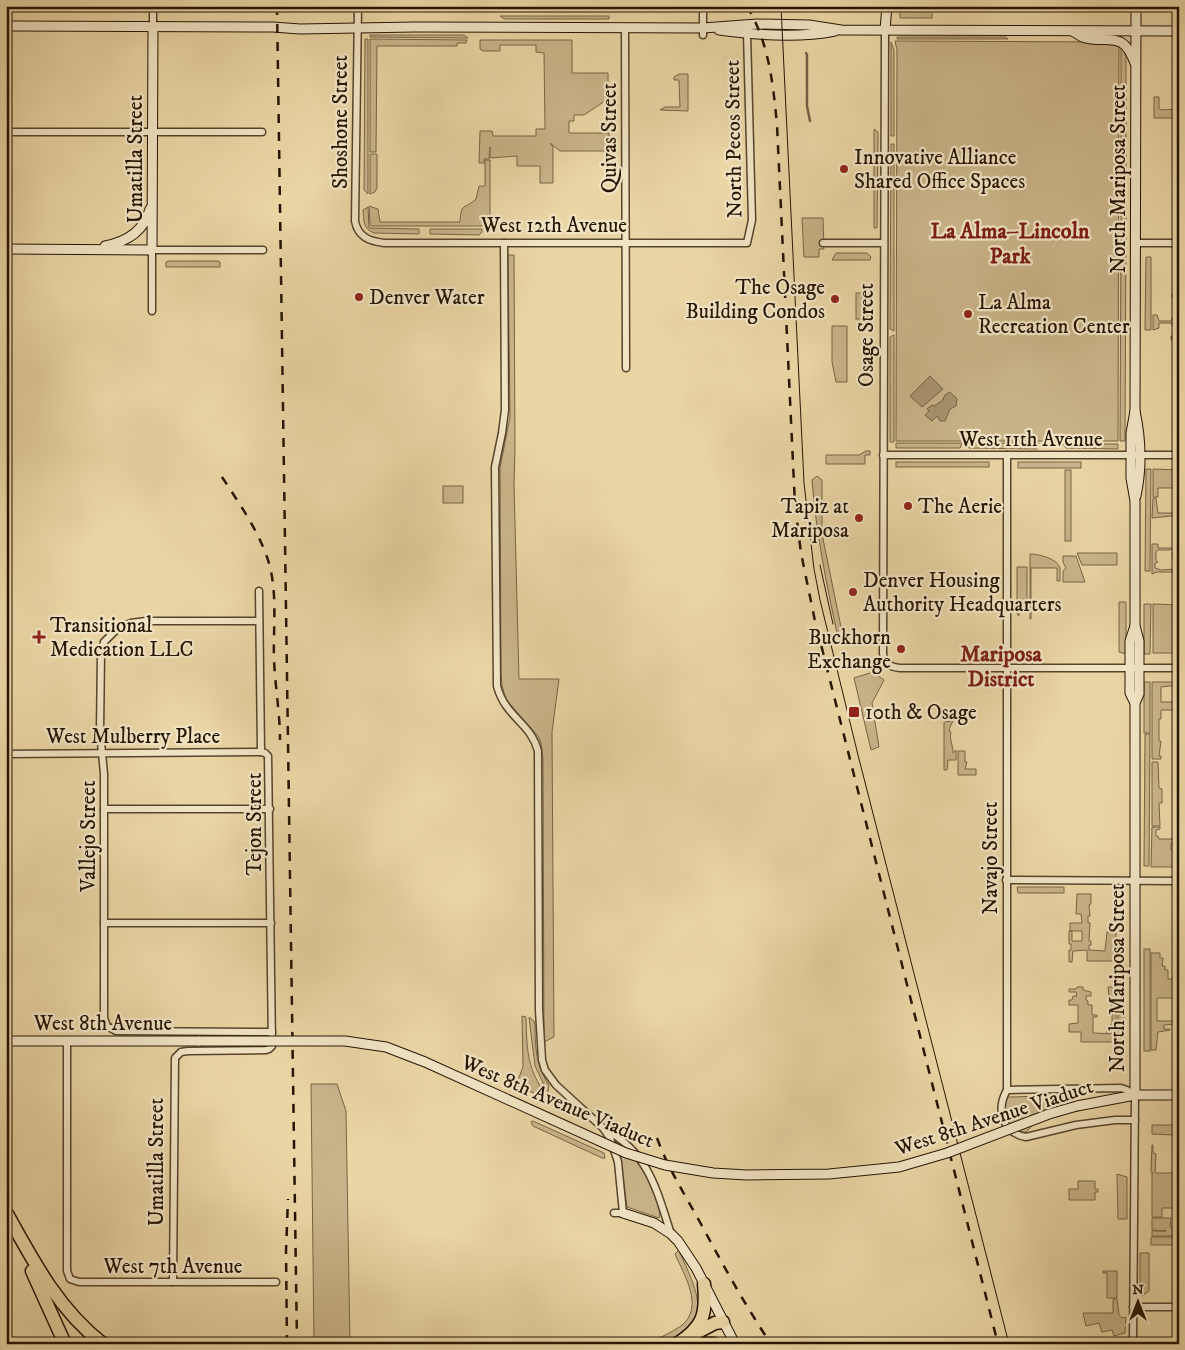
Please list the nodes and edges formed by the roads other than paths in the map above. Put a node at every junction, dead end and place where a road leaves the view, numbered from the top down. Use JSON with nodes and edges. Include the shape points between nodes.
{"nodes":[{"id":1,"x":153,"y":6,"type":"edge"},
{"id":2,"x":358,"y":6,"type":"edge"},
{"id":3,"x":703,"y":6,"type":"edge"},
{"id":4,"x":886,"y":6,"type":"edge"},
{"id":5,"x":1136,"y":6,"type":"edge"},
{"id":6,"x":11,"y":26,"type":"dead end"},
{"id":7,"x":153,"y":27,"type":"junction"},
{"id":8,"x":357,"y":28,"type":"junction"},
{"id":9,"x":625,"y":28,"type":"junction"},
{"id":10,"x":841,"y":30,"type":"junction"},
{"id":11,"x":886,"y":30,"type":"junction"},
{"id":12,"x":1072,"y":31,"type":"junction"},
{"id":13,"x":1136,"y":31,"type":"junction"},
{"id":14,"x":1179,"y":31,"type":"edge"},
{"id":15,"x":703,"y":32,"type":"junction"},
{"id":16,"x":747,"y":33,"type":"junction"},
{"id":17,"x":1136,"y":67,"type":"junction"},
{"id":18,"x":6,"y":132,"type":"edge"},
{"id":19,"x":153,"y":132,"type":"junction"},
{"id":20,"x":262,"y":132,"type":"dead end"},
{"id":21,"x":153,"y":199,"type":"junction"},
{"id":22,"x":363,"y":236,"type":"joint"},
{"id":23,"x":504,"y":243,"type":"junction"},
{"id":24,"x":626,"y":243,"type":"junction"},
{"id":25,"x":747,"y":243,"type":"joint"},
{"id":26,"x":823,"y":243,"type":"dead end"},
{"id":27,"x":884,"y":243,"type":"junction"},
{"id":28,"x":1136,"y":243,"type":"junction"},
{"id":29,"x":1179,"y":243,"type":"edge"},
{"id":30,"x":6,"y":249,"type":"edge"},
{"id":31,"x":91,"y":250,"type":"junction"},
{"id":32,"x":152,"y":250,"type":"junction"},
{"id":33,"x":263,"y":250,"type":"dead end"},
{"id":34,"x":152,"y":311,"type":"dead end"},
{"id":35,"x":626,"y":368,"type":"dead end"},
{"id":36,"x":883,"y":455,"type":"junction"},
{"id":37,"x":1007,"y":455,"type":"junction"},
{"id":38,"x":1135,"y":455,"type":"junction"},
{"id":39,"x":1179,"y":455,"type":"edge"},
{"id":40,"x":259,"y":591,"type":"dead end"},
{"id":41,"x":259,"y":621,"type":"junction"},
{"id":42,"x":1006,"y":668,"type":"junction"},
{"id":43,"x":1134,"y":668,"type":"junction"},
{"id":44,"x":1179,"y":668,"type":"edge"},
{"id":45,"x":102,"y":752,"type":"junction"},
{"id":46,"x":261,"y":752,"type":"junction"},
{"id":47,"x":6,"y":754,"type":"edge"},
{"id":48,"x":104,"y":809,"type":"junction"},
{"id":49,"x":270,"y":809,"type":"junction"},
{"id":50,"x":1006,"y":880,"type":"junction"},
{"id":51,"x":1134,"y":881,"type":"junction"},
{"id":52,"x":1179,"y":881,"type":"edge"},
{"id":53,"x":104,"y":922,"type":"junction"},
{"id":54,"x":271,"y":923,"type":"junction"},
{"id":55,"x":110,"y":1029,"type":"joint"},
{"id":56,"x":272,"y":1032,"type":"junction"},
{"id":57,"x":6,"y":1041,"type":"edge"},
{"id":58,"x":67,"y":1041,"type":"junction"},
{"id":59,"x":200,"y":1041,"type":"joint"},
{"id":60,"x":1007,"y":1090,"type":"junction"},
{"id":61,"x":1135,"y":1095,"type":"junction"},
{"id":62,"x":1179,"y":1095,"type":"edge"},
{"id":63,"x":1135,"y":1120,"type":"junction"},
{"id":64,"x":603,"y":1128,"type":"junction"},
{"id":65,"x":6,"y":1213,"type":"edge"},
{"id":66,"x":618,"y":1213,"type":"joint"},
{"id":67,"x":671,"y":1234,"type":"junction"},
{"id":68,"x":173,"y":1282,"type":"junction"},
{"id":69,"x":276,"y":1282,"type":"dead end"},
{"id":70,"x":704,"y":1284,"type":"junction"},
{"id":71,"x":1134,"y":1307,"type":"junction"},
{"id":72,"x":1179,"y":1307,"type":"edge"},
{"id":73,"x":724,"y":1322,"type":"junction"},
{"id":74,"x":65,"y":1344,"type":"edge"},
{"id":75,"x":103,"y":1344,"type":"edge"},
{"id":76,"x":677,"y":1344,"type":"edge"},
{"id":77,"x":693,"y":1344,"type":"edge"},
{"id":78,"x":697,"y":1344,"type":"edge"},
{"id":79,"x":714,"y":1344,"type":"edge"},
{"id":80,"x":735,"y":1344,"type":"edge"},
{"id":81,"x":1133,"y":1344,"type":"edge"}],
"edges":[{"from":1,"to":7,"type":"street","name":"Umatilla Street"},
{"from":2,"to":8,"type":"street","name":"Shoshone Street"},
{"from":3,"to":15,"type":"street"},
{"from":4,"to":11,"type":"street","name":"Osage Street"},
{"from":5,"to":13,"type":"street","name":"North Mariposa Street"},
{"from":6,"to":7,"type":"street"},
{"from":7,"to":8,"type":"street"},
{"from":7,"to":19,"type":"street","name":"Umatilla Street"},
{"from":8,"to":9,"type":"street"},
{"from":8,"to":22,"type":"street","name":"Shoshone Street","via":[[356,221]]},
{"from":9,"to":15,"type":"street"},
{"from":9,"to":24,"type":"street","name":"Quivas Street"},
{"from":10,"to":11,"type":"street"},
{"from":10,"to":15,"type":"street","via":[[809,25],[757,24]]},
{"from":10,"to":16,"type":"street","via":[[823,34]]},
{"from":11,"to":12,"type":"street"},
{"from":11,"to":27,"type":"street","name":"Osage Street"},
{"from":12,"to":13,"type":"street"},
{"from":12,"to":17,"type":"street","via":[[1085,38],[1120,41]]},
{"from":13,"to":14,"type":"street"},
{"from":13,"to":17,"type":"street","name":"North Mariposa Street"},
{"from":15,"to":16,"type":"street"},
{"from":16,"to":25,"type":"street","name":"North Pecos Street","via":[[752,220]]},
{"from":17,"to":28,"type":"street","name":"North Mariposa Street"},
{"from":18,"to":19,"type":"street"},
{"from":19,"to":20,"type":"street"},
{"from":19,"to":21,"type":"street","name":"Umatilla Street"},
{"from":21,"to":31,"type":"street","via":[[146,222],[137,232],[120,242]]},
{"from":21,"to":32,"type":"street","name":"Umatilla Street"},
{"from":22,"to":23,"type":"street","name":"West 12th Avenue","via":[[384,243]]},
{"from":23,"to":24,"type":"street","name":"West 12th Avenue"},
{"from":23,"to":64,"type":"street","via":[[505,410],[495,467],[497,686],[502,702],[534,738],[538,751],[542,1060],[556,1085]]},
{"from":24,"to":25,"type":"street","name":"West 12th Avenue"},
{"from":24,"to":35,"type":"street","name":"Quivas Street"},
{"from":26,"to":27,"type":"street"},
{"from":27,"to":36,"type":"street","name":"Osage Street"},
{"from":28,"to":29,"type":"street"},
{"from":28,"to":38,"type":"street","name":"North Mariposa Street","via":[[1135,411],[1140,434]]},
{"from":30,"to":31,"type":"street"},
{"from":31,"to":32,"type":"street"},
{"from":32,"to":33,"type":"street"},
{"from":32,"to":34,"type":"street","name":"Umatilla Street"},
{"from":36,"to":37,"type":"street","name":"West 11th Avenue"},
{"from":36,"to":42,"type":"street","name":"Osage Street","via":[[883,653],[887,664],[900,668]]},
{"from":37,"to":38,"type":"street","name":"West 11th Avenue"},
{"from":37,"to":42,"type":"street","name":"Navajo Street"},
{"from":38,"to":39,"type":"street","name":"West 11th Avenue"},
{"from":38,"to":43,"type":"street","name":"North Mariposa Street","via":[[1140,478],[1135,501],[1135,626],[1130,641]]},
{"from":40,"to":41,"type":"street","name":"Tejon Street"},
{"from":41,"to":45,"type":"street","name":"Vallejo Street","via":[[146,621],[118,628],[104,642],[101,653]]},
{"from":41,"to":46,"type":"street","name":"Tejon Street"},
{"from":42,"to":43,"type":"street"},
{"from":42,"to":50,"type":"street","name":"Navajo Street"},
{"from":43,"to":44,"type":"street"},
{"from":43,"to":51,"type":"street","name":"North Mariposa Street","via":[[1130,693],[1135,703]]},
{"from":45,"to":46,"type":"street","name":"West Mulberry Place"},
{"from":45,"to":47,"type":"street","name":"West Mulberry Place"},
{"from":45,"to":48,"type":"street","name":"Vallejo Street"},
{"from":46,"to":49,"type":"street","name":"Tejon Street","via":[[270,761]]},
{"from":48,"to":49,"type":"street"},
{"from":48,"to":53,"type":"street","name":"Vallejo Street"},
{"from":49,"to":54,"type":"street","name":"Tejon Street"},
{"from":50,"to":51,"type":"street"},
{"from":50,"to":60,"type":"street","name":"Navajo Street"},
{"from":51,"to":52,"type":"street"},
{"from":51,"to":61,"type":"street","name":"North Mariposa Street"},
{"from":53,"to":54,"type":"street"},
{"from":53,"to":55,"type":"street","name":"Vallejo Street","via":[[104,1018]]},
{"from":54,"to":56,"type":"street","name":"Tejon Street"},
{"from":55,"to":56,"type":"street","name":"West 8th Avenue"},
{"from":56,"to":68,"type":"street","name":"Umatilla Street","via":[[270,1049],[188,1051],[178,1054],[174,1060]]},
{"from":57,"to":58,"type":"street","name":"West 8th Avenue"},
{"from":58,"to":59,"type":"street","name":"West 8th Avenue"},
{"from":58,"to":68,"type":"street","name":"West 7th Avenue","via":[[67,1271],[70,1279],[79,1282]]},
{"from":59,"to":61,"type":"street","name":"West 8th Avenue Viaduct","bridge":true,"via":[[346,1041],[386,1047],[626,1153],[665,1165],[747,1175],[829,1174],[899,1167],[947,1153],[1049,1114]]},
{"from":60,"to":61,"type":"street","via":[[1121,1088]]},
{"from":60,"to":63,"type":"street","name":"Navajo Street","via":[[1002,1103],[1003,1120],[1010,1131],[1020,1136],[1030,1137],[1082,1124]]},
{"from":61,"to":62,"type":"street"},
{"from":61,"to":63,"type":"street","name":"North Mariposa Street"},
{"from":63,"to":71,"type":"street","name":"North Mariposa Street"},
{"from":64,"to":66,"type":"street","via":[[612,1142],[618,1162]]},
{"from":64,"to":67,"type":"street","via":[[627,1144],[644,1163]]},
{"from":65,"to":74,"type":"highway"},
{"from":65,"to":75,"type":"highway","via":[[51,1290],[73,1317]]},
{"from":66,"to":67,"type":"street","via":[[653,1222]]},
{"from":67,"to":70,"type":"street"},
{"from":68,"to":69,"type":"street","name":"West 7th Avenue"},
{"from":70,"to":73,"type":"street"},
{"from":70,"to":76,"type":"highway","via":[[702,1319],[691,1334]]},
{"from":71,"to":72,"type":"street"},
{"from":71,"to":81,"type":"street","name":"North Mariposa Street"},
{"from":73,"to":76,"type":"highway"},
{"from":73,"to":77,"type":"highway"},
{"from":73,"to":80,"type":"street"},
{"from":78,"to":79,"type":"highway"}]}
